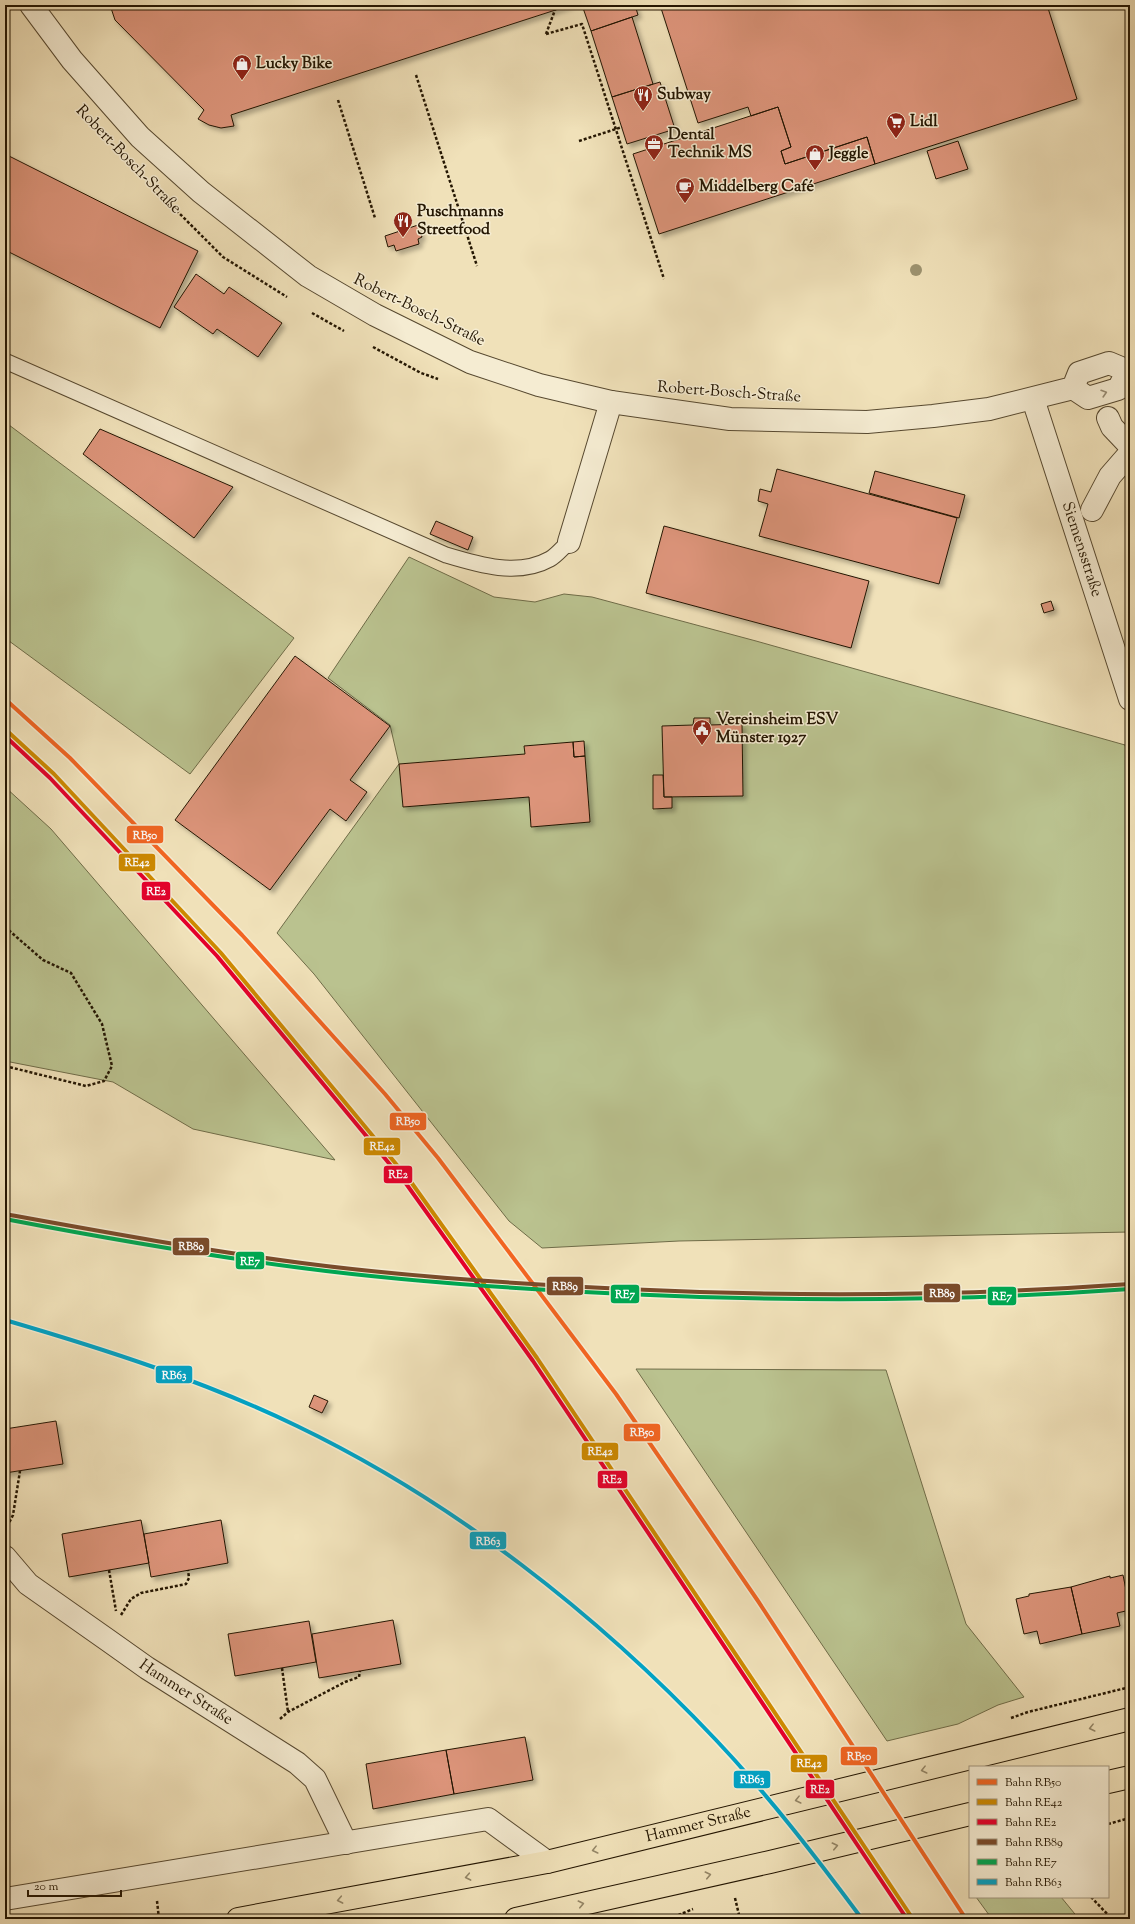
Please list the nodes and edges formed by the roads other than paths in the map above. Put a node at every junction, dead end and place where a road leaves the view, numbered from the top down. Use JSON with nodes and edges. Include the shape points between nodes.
{"nodes":[{"id":1,"x":31,"y":5,"type":"edge"},
{"id":2,"x":5,"y":361,"type":"edge"},
{"id":3,"x":1129,"y":370,"type":"edge"},
{"id":4,"x":1033,"y":399,"type":"junction"},
{"id":5,"x":611,"y":402,"type":"junction"},
{"id":6,"x":1108,"y":418,"type":"dead end"},
{"id":7,"x":1130,"y":446,"type":"edge"},
{"id":8,"x":1130,"y":453,"type":"edge"},
{"id":9,"x":1092,"y":510,"type":"dead end"},
{"id":10,"x":569,"y":542,"type":"joint"},
{"id":11,"x":1130,"y":700,"type":"edge"},
{"id":12,"x":5,"y":1557,"type":"edge"},
{"id":13,"x":1130,"y":1719,"type":"edge"},
{"id":14,"x":1130,"y":1777,"type":"edge"},
{"id":15,"x":1109,"y":1782,"type":"edge"},
{"id":16,"x":969,"y":1814,"type":"edge"},
{"id":17,"x":346,"y":1843,"type":"junction"},
{"id":18,"x":547,"y":1862,"type":"junction"},
{"id":19,"x":5,"y":1899,"type":"edge"},
{"id":20,"x":238,"y":1919,"type":"edge"},
{"id":21,"x":516,"y":1919,"type":"edge"}],
"edges":[{"from":1,"to":5,"type":"street","name":"Robert-Bosch-Straße","via":[[72,60],[140,137],[201,192],[308,276],[375,315],[470,362],[539,385]]},
{"from":2,"to":10,"type":"lane","via":[[446,555],[478,565],[532,567],[552,558]]},
{"from":3,"to":4,"type":"street","via":[[1109,364],[1079,373],[1073,388]]},
{"from":4,"to":5,"type":"street","name":"Robert-Bosch-Straße","via":[[989,409],[867,422],[730,419]]},
{"from":4,"to":11,"type":"street","name":"Siemensstraße"},
{"from":5,"to":10,"type":"street"},
{"from":6,"to":7,"type":"street","via":[[1112,427]]},
{"from":8,"to":9,"type":"street","name":"Siemensstraße","via":[[1110,476]]},
{"from":12,"to":17,"type":"street","name":"Hammer Straße","via":[[28,1584],[147,1668],[297,1763],[314,1779]]},
{"from":13,"to":18,"type":"main road","name":"Hammer Straße","one_way":true},
{"from":14,"to":15,"type":"main road"},
{"from":21,"to":16,"type":"main road","one_way":true},
{"from":17,"to":18,"type":"street","via":[[488,1818]]},
{"from":17,"to":19,"type":"street"},
{"from":18,"to":20,"type":"main road","name":"Hammer Straße","one_way":true}]}
